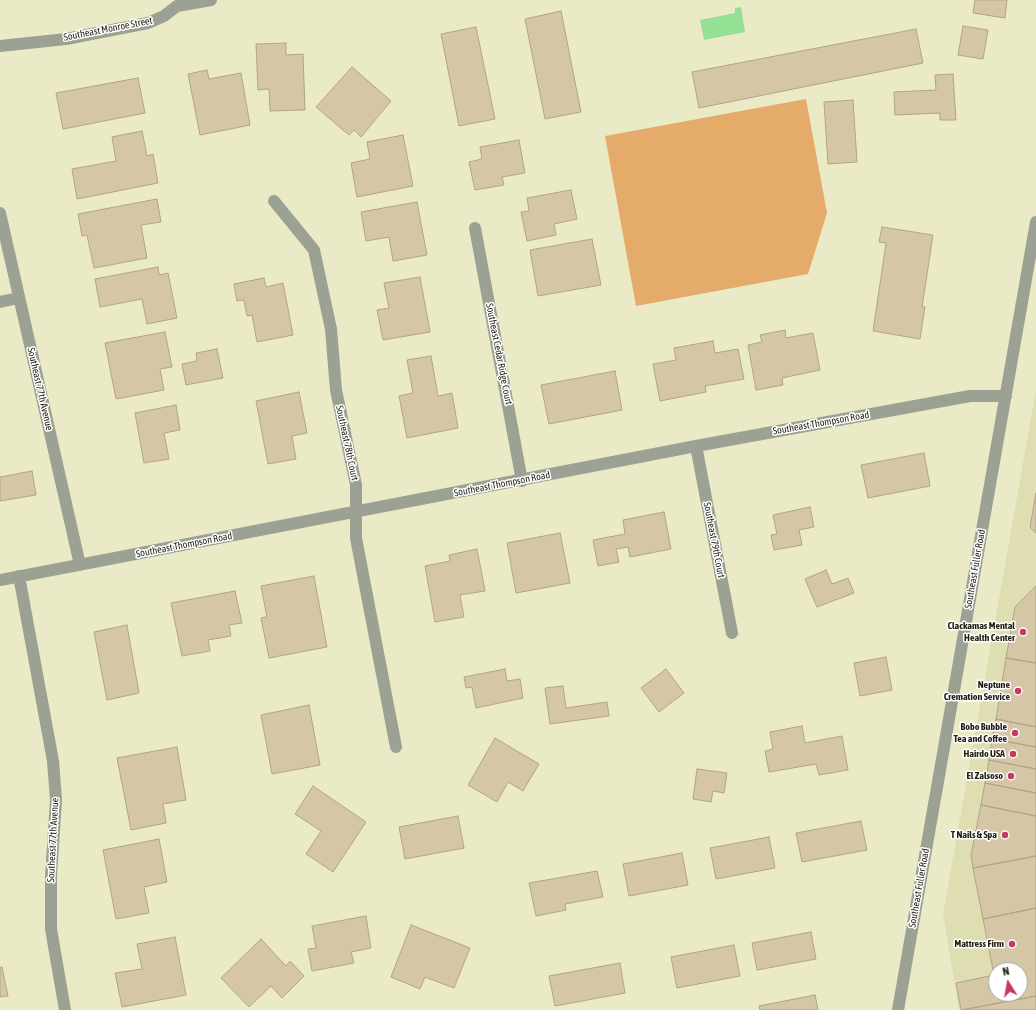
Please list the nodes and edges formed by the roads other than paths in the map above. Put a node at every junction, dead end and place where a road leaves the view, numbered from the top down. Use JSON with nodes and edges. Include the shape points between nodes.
{"nodes":[{"id":1,"x":211,"y":0,"type":"edge"},
{"id":2,"x":176,"y":3,"type":"edge"},
{"id":3,"x":0,"y":46,"type":"edge"},
{"id":4,"x":274,"y":200,"type":"dead end"},
{"id":5,"x":0,"y":213,"type":"edge"},
{"id":6,"x":1036,"y":222,"type":"edge"},
{"id":7,"x":475,"y":228,"type":"dead end"},
{"id":8,"x":1030,"y":292,"type":"edge"},
{"id":9,"x":19,"y":298,"type":"junction"},
{"id":10,"x":0,"y":302,"type":"edge"},
{"id":11,"x":1006,"y":396,"type":"junction"},
{"id":12,"x":696,"y":446,"type":"junction"},
{"id":13,"x":522,"y":481,"type":"junction"},
{"id":14,"x":356,"y":512,"type":"junction"},
{"id":15,"x":80,"y":565,"type":"junction"},
{"id":16,"x":18,"y":576,"type":"junction"},
{"id":17,"x":0,"y":580,"type":"edge"},
{"id":18,"x":732,"y":633,"type":"dead end"},
{"id":19,"x":396,"y":747,"type":"dead end"},
{"id":20,"x":65,"y":1010,"type":"edge"},
{"id":21,"x":898,"y":1010,"type":"edge"}],
"edges":[{"from":1,"to":2,"type":"street","name":"Southeast Monroe Street"},
{"from":2,"to":3,"type":"street","name":"Southeast Monroe Street","via":[[164,16],[148,23],[66,39]]},
{"from":4,"to":14,"type":"street","name":"Southeast 78th Court","via":[[314,250],[331,329],[336,390],[356,485]]},
{"from":5,"to":9,"type":"street","name":"Southeast 77th Avenue"},
{"from":6,"to":8,"type":"street","name":"Southeast Fuller Road"},
{"from":7,"to":13,"type":"street","name":"Southeast Cedar Ridge Court"},
{"from":8,"to":11,"type":"street","name":"Southeast Fuller Road"},
{"from":9,"to":10,"type":"street"},
{"from":9,"to":15,"type":"street","name":"Southeast 77th Avenue"},
{"from":11,"to":12,"type":"street","name":"Southeast Thompson Road","via":[[970,396]]},
{"from":11,"to":21,"type":"street","name":"Southeast Fuller Road"},
{"from":12,"to":13,"type":"street","name":"Southeast Thompson Road"},
{"from":12,"to":18,"type":"street","name":"Southeast 79th Court"},
{"from":13,"to":14,"type":"street","name":"Southeast Thompson Road"},
{"from":14,"to":15,"type":"street","name":"Southeast Thompson Road"},
{"from":14,"to":19,"type":"street","name":"Southeast 78th Court","via":[[356,538]]},
{"from":15,"to":16,"type":"street","name":"Southeast Thompson Road"},
{"from":16,"to":17,"type":"street","name":"Southeast Thompson Road"},
{"from":16,"to":20,"type":"street","name":"Southeast 77th Avenue","via":[[53,761],[56,800],[51,876],[52,929]]}]}
